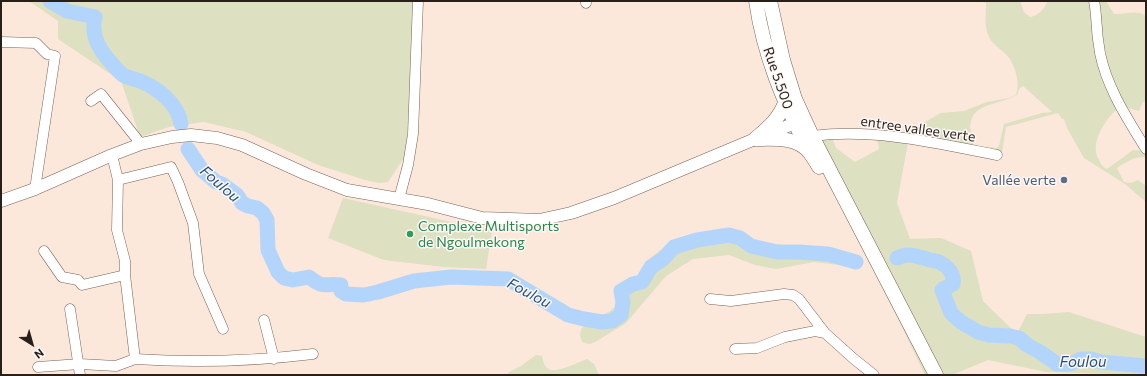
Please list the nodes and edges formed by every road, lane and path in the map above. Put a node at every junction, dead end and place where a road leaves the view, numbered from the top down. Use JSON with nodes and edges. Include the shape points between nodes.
{"nodes":[{"id":1,"x":418,"y":1,"type":"edge"},
{"id":2,"x":756,"y":1,"type":"edge"},
{"id":3,"x":770,"y":1,"type":"edge"},
{"id":4,"x":1094,"y":1,"type":"edge"},
{"id":5,"x":1,"y":42,"type":"edge"},
{"id":6,"x":91,"y":101,"type":"dead end"},
{"id":7,"x":785,"y":103,"type":"junction"},
{"id":8,"x":800,"y":122,"type":"junction"},
{"id":9,"x":812,"y":136,"type":"junction"},
{"id":10,"x":754,"y":139,"type":"junction"},
{"id":11,"x":141,"y":144,"type":"junction"},
{"id":12,"x":1146,"y":149,"type":"edge"},
{"id":13,"x":814,"y":151,"type":"junction"},
{"id":14,"x":112,"y":155,"type":"junction"},
{"id":15,"x":997,"y":155,"type":"dead end"},
{"id":16,"x":118,"y":180,"type":"junction"},
{"id":17,"x":34,"y":189,"type":"junction"},
{"id":18,"x":399,"y":198,"type":"junction"},
{"id":19,"x":1,"y":202,"type":"edge"},
{"id":20,"x":44,"y":251,"type":"dead end"},
{"id":21,"x":125,"y":275,"type":"junction"},
{"id":22,"x":710,"y":299,"type":"dead end"},
{"id":23,"x":70,"y":309,"type":"dead end"},
{"id":24,"x":264,"y":320,"type":"dead end"},
{"id":25,"x":223,"y":329,"type":"dead end"},
{"id":26,"x":825,"y":333,"type":"junction"},
{"id":27,"x":735,"y":349,"type":"dead end"},
{"id":28,"x":314,"y":354,"type":"dead end"},
{"id":29,"x":135,"y":359,"type":"junction"},
{"id":30,"x":274,"y":359,"type":"junction"},
{"id":31,"x":80,"y":364,"type":"junction"},
{"id":32,"x":38,"y":367,"type":"dead end"},
{"id":33,"x":80,"y":375,"type":"edge"},
{"id":34,"x":874,"y":375,"type":"edge"},
{"id":35,"x":925,"y":375,"type":"edge"},
{"id":36,"x":936,"y":375,"type":"edge"}],
"edges":[{"from":1,"to":18,"type":"street","via":[[413,134]]},
{"from":2,"to":7,"type":"main road","name":"Rue 5.500","via":[[769,60]]},
{"from":3,"to":8,"type":"main road","name":"Rue 5.500"},
{"from":4,"to":12,"type":"street","via":[[1100,54],[1108,82]]},
{"from":5,"to":17,"type":"street","via":[[36,42],[47,54],[55,56]]},
{"from":6,"to":11,"type":"street","via":[[101,94]]},
{"from":7,"to":8,"type":"main road","name":"Rue 5.500"},
{"from":7,"to":10,"type":"main road","via":[[775,121]]},
{"from":8,"to":9,"type":"main road","name":"Rue 5.500"},
{"from":8,"to":10,"type":"street"},
{"from":8,"to":13,"type":"main road","name":"Rue 5.500"},
{"from":9,"to":13,"type":"main road","name":"Rue 5.500"},
{"from":9,"to":15,"type":"street","name":"entree vallee verte","via":[[832,133],[894,136]]},
{"from":10,"to":13,"type":"main road","via":[[788,140]]},
{"from":10,"to":18,"type":"street","via":[[614,198],[571,213],[539,220],[482,218]]},
{"from":11,"to":14,"type":"street"},
{"from":11,"to":18,"type":"street","via":[[191,135],[217,138],[242,145],[347,190]]},
{"from":13,"to":35,"type":"main road"},
{"from":13,"to":36,"type":"main road","via":[[832,173]]},
{"from":14,"to":16,"type":"street"},
{"from":14,"to":17,"type":"street"},
{"from":16,"to":21,"type":"street","via":[[117,230],[125,262]]},
{"from":16,"to":25,"type":"street","via":[[171,167],[193,223],[199,274]]},
{"from":17,"to":19,"type":"street"},
{"from":20,"to":21,"type":"street","via":[[62,277],[78,280],[82,285]]},
{"from":21,"to":29,"type":"street"},
{"from":22,"to":26,"type":"street","via":[[731,301],[793,295]]},
{"from":23,"to":31,"type":"street"},
{"from":24,"to":30,"type":"street"},
{"from":26,"to":27,"type":"street","via":[[814,331],[785,337],[757,348]]},
{"from":26,"to":34,"type":"street"},
{"from":28,"to":30,"type":"street"},
{"from":29,"to":30,"type":"street"},
{"from":29,"to":31,"type":"street","via":[[116,366]]},
{"from":31,"to":32,"type":"street"},
{"from":31,"to":33,"type":"street"}]}
